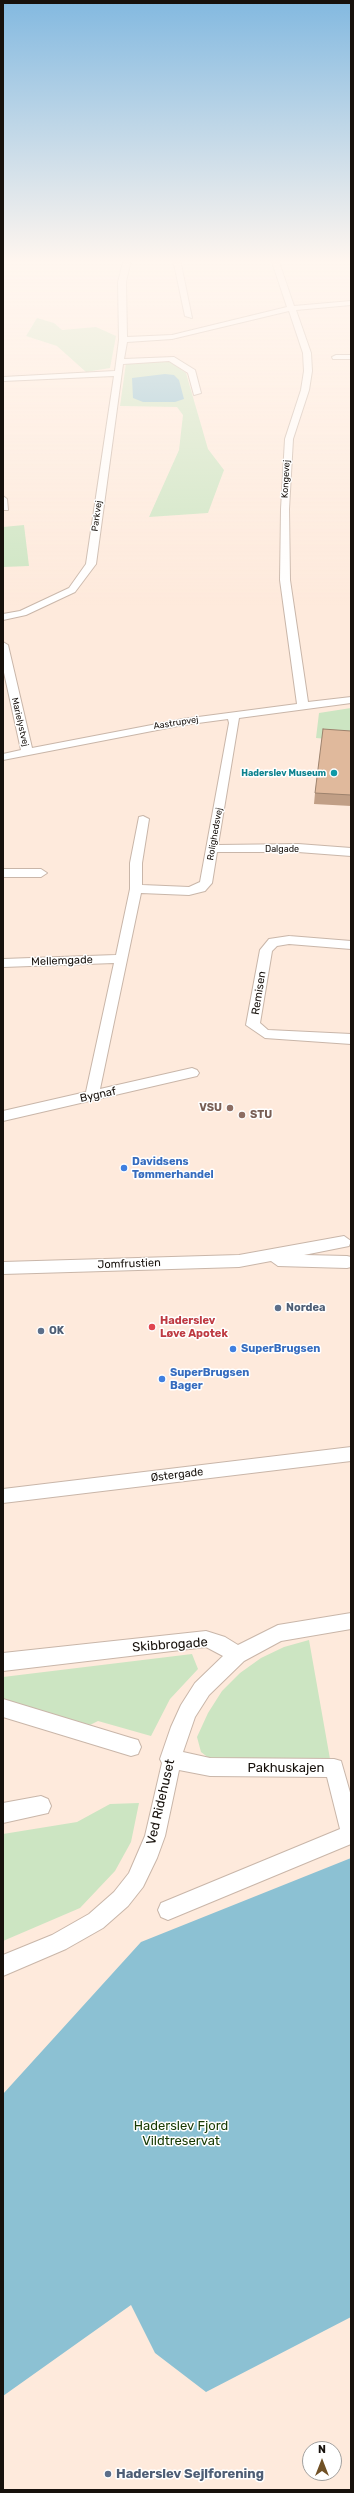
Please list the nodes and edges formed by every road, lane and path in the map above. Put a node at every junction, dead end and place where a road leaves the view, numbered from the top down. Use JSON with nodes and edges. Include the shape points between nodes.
{"nodes":[{"id":1,"x":72,"y":375,"type":"edge"},
{"id":2,"x":116,"y":375,"type":"edge"},
{"id":3,"x":193,"y":375,"type":"edge"},
{"id":4,"x":307,"y":375,"type":"edge"},
{"id":5,"x":3,"y":379,"type":"edge"},
{"id":6,"x":197,"y":393,"type":"dead end"},
{"id":7,"x":3,"y":617,"type":"edge"},
{"id":8,"x":3,"y":645,"type":"edge"},
{"id":9,"x":351,"y":700,"type":"edge"},
{"id":10,"x":303,"y":706,"type":"junction"},
{"id":11,"x":233,"y":715,"type":"junction"},
{"id":12,"x":27,"y":752,"type":"junction"},
{"id":13,"x":3,"y":757,"type":"edge"},
{"id":14,"x":143,"y":819,"type":"dead end"},
{"id":15,"x":212,"y":849,"type":"junction"},
{"id":16,"x":351,"y":852,"type":"edge"},
{"id":17,"x":3,"y":872,"type":"edge"},
{"id":18,"x":41,"y":873,"type":"dead end"},
{"id":19,"x":136,"y":889,"type":"junction"},
{"id":20,"x":351,"y":946,"type":"edge"},
{"id":21,"x":120,"y":959,"type":"junction"},
{"id":22,"x":3,"y":963,"type":"edge"},
{"id":23,"x":351,"y":1039,"type":"edge"},
{"id":24,"x":192,"y":1073,"type":"dead end"},
{"id":25,"x":92,"y":1096,"type":"junction"},
{"id":26,"x":3,"y":1116,"type":"edge"},
{"id":27,"x":347,"y":1237,"type":"edge"},
{"id":28,"x":255,"y":1259,"type":"junction"},
{"id":29,"x":349,"y":1264,"type":"edge"},
{"id":30,"x":3,"y":1268,"type":"edge"},
{"id":31,"x":351,"y":1454,"type":"edge"},
{"id":32,"x":3,"y":1496,"type":"edge"},
{"id":33,"x":351,"y":1621,"type":"edge"},
{"id":34,"x":238,"y":1654,"type":"junction"},
{"id":35,"x":3,"y":1662,"type":"edge"},
{"id":36,"x":3,"y":1708,"type":"edge"},
{"id":37,"x":131,"y":1747,"type":"dead end"},
{"id":38,"x":170,"y":1759,"type":"junction"},
{"id":39,"x":41,"y":1806,"type":"dead end"},
{"id":40,"x":3,"y":1813,"type":"edge"},
{"id":41,"x":351,"y":1834,"type":"edge"},
{"id":42,"x":168,"y":1910,"type":"dead end"},
{"id":43,"x":3,"y":1966,"type":"edge"}],
"edges":[{"from":1,"to":5,"type":"street"},
{"from":2,"to":7,"type":"street","name":"Parkvej","via":[[91,564],[72,590],[23,613]]},
{"from":3,"to":6,"type":"street"},
{"from":4,"to":10,"type":"street","name":"Kongevej","via":[[289,439],[285,509],[285,580]]},
{"from":8,"to":12,"type":"street","name":"Marielystvej"},
{"from":9,"to":10,"type":"street","name":"Aastrupvej"},
{"from":10,"to":11,"type":"street","name":"Aastrupvej"},
{"from":11,"to":12,"type":"street","name":"Aastrupvej","via":[[147,727]]},
{"from":11,"to":15,"type":"street","name":"Rolighedsvej","via":[[234,723]]},
{"from":12,"to":13,"type":"street","name":"Aastrupvej"},
{"from":14,"to":19,"type":"street","via":[[136,863]]},
{"from":15,"to":16,"type":"street","name":"Dalgade","via":[[298,848]]},
{"from":15,"to":19,"type":"street","name":"Rolighedsvej","via":[[206,883],[201,888],[189,891]]},
{"from":17,"to":18,"type":"street"},
{"from":19,"to":21,"type":"street"},
{"from":20,"to":23,"type":"street","name":"Remisen","via":[[289,940],[273,942],[266,950],[253,1025],[265,1034]]},
{"from":21,"to":22,"type":"street","name":"Mellemgade"},
{"from":21,"to":25,"type":"street"},
{"from":24,"to":25,"type":"street","name":"Bygnaf"},
{"from":25,"to":26,"type":"street","name":"Bygnaf"},
{"from":27,"to":28,"type":"street","name":"Jomfrustien"},
{"from":27,"to":29,"type":"street","via":[[344,1256]]},
{"from":28,"to":29,"type":"street","name":"Jomfrustien"},
{"from":28,"to":30,"type":"street","name":"Jomfrustien"},
{"from":31,"to":32,"type":"street","name":"Østergade"},
{"from":33,"to":34,"type":"street","via":[[278,1633]]},
{"from":34,"to":35,"type":"street","name":"Skibbrogade","via":[[206,1639]]},
{"from":34,"to":38,"type":"street","name":"Ved Ridehuset","via":[[202,1689],[188,1711]]},
{"from":36,"to":37,"type":"street"},
{"from":38,"to":41,"type":"street","name":"Pakhuskajen","via":[[210,1767],[334,1768]]},
{"from":38,"to":43,"type":"street","name":"Ved Ridehuset","via":[[150,1851],[136,1880],[121,1899],[96,1921],[59,1942]]},
{"from":39,"to":40,"type":"street"},
{"from":41,"to":42,"type":"street","name":"Pakhuskajen"}]}
